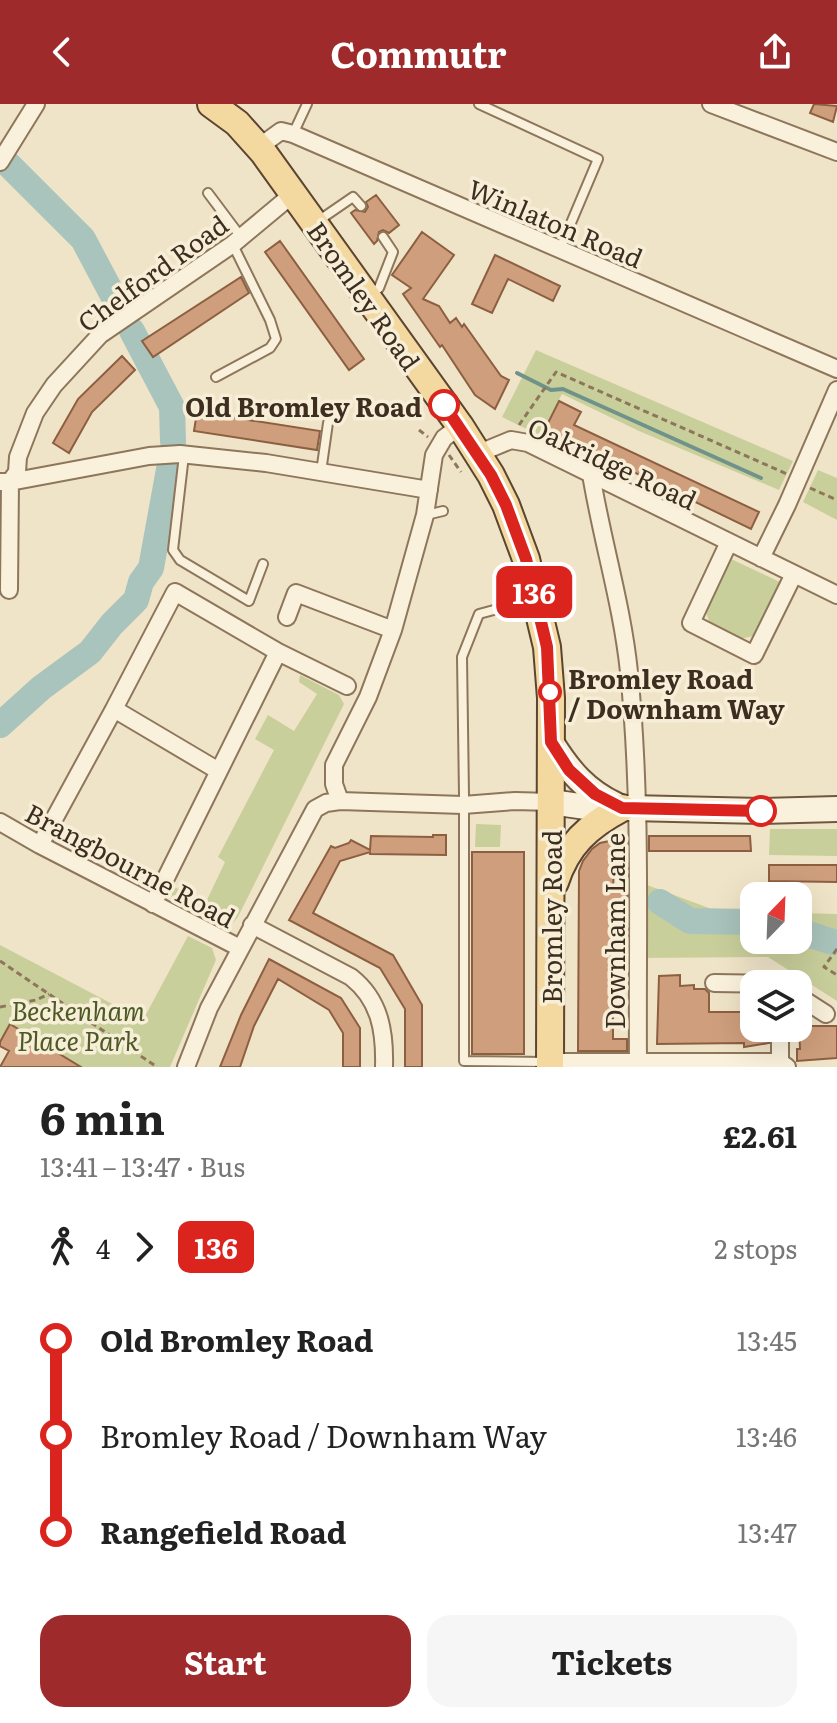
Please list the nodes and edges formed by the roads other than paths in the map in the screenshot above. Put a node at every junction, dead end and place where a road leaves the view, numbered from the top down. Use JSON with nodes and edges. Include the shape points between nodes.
{"nodes":[{"id":1,"x":36,"y":104,"type":"edge"},
{"id":2,"x":211,"y":104,"type":"edge"},
{"id":3,"x":307,"y":104,"type":"edge"},
{"id":4,"x":479,"y":104,"type":"edge"},
{"id":5,"x":711,"y":104,"type":"edge"},
{"id":6,"x":729,"y":107,"type":"edge"},
{"id":7,"x":293,"y":134,"type":"junction"},
{"id":8,"x":259,"y":147,"type":"junction"},
{"id":9,"x":837,"y":152,"type":"edge"},
{"id":10,"x":4,"y":156,"type":"edge"},
{"id":11,"x":208,"y":193,"type":"dead end"},
{"id":12,"x":293,"y":194,"type":"junction"},
{"id":13,"x":361,"y":206,"type":"dead end"},
{"id":14,"x":314,"y":224,"type":"junction"},
{"id":15,"x":383,"y":237,"type":"dead end"},
{"id":16,"x":237,"y":241,"type":"junction"},
{"id":17,"x":560,"y":249,"type":"junction"},
{"id":18,"x":367,"y":299,"type":"junction"},
{"id":19,"x":837,"y":369,"type":"edge"},
{"id":20,"x":216,"y":377,"type":"dead end"},
{"id":21,"x":837,"y":390,"type":"edge"},
{"id":22,"x":328,"y":423,"type":"dead end"},
{"id":23,"x":460,"y":426,"type":"junction"},
{"id":24,"x":182,"y":454,"type":"junction"},
{"id":25,"x":477,"y":454,"type":"junction"},
{"id":26,"x":321,"y":472,"type":"junction"},
{"id":27,"x":591,"y":474,"type":"junction"},
{"id":28,"x":5,"y":482,"type":"edge"},
{"id":29,"x":429,"y":490,"type":"junction"},
{"id":30,"x":443,"y":511,"type":"dead end"},
{"id":31,"x":425,"y":515,"type":"junction"},
{"id":32,"x":729,"y":542,"type":"junction"},
{"id":33,"x":761,"y":558,"type":"junction"},
{"id":34,"x":263,"y":564,"type":"dead end"},
{"id":35,"x":794,"y":574,"type":"junction"},
{"id":36,"x":9,"y":590,"type":"dead end"},
{"id":37,"x":837,"y":595,"type":"edge"},
{"id":38,"x":536,"y":598,"type":"junction"},
{"id":39,"x":287,"y":617,"type":"dead end"},
{"id":40,"x":393,"y":630,"type":"junction"},
{"id":41,"x":278,"y":652,"type":"junction"},
{"id":42,"x":347,"y":686,"type":"dead end"},
{"id":43,"x":114,"y":709,"type":"junction"},
{"id":44,"x":551,"y":742,"type":"junction"},
{"id":45,"x":217,"y":770,"type":"junction"},
{"id":46,"x":340,"y":801,"type":"junction"},
{"id":47,"x":551,"y":802,"type":"junction"},
{"id":48,"x":463,"y":805,"type":"junction"},
{"id":49,"x":629,"y":808,"type":"junction"},
{"id":50,"x":837,"y":809,"type":"edge"},
{"id":51,"x":0,"y":822,"type":"edge"},
{"id":52,"x":40,"y":845,"type":"junction"},
{"id":53,"x":551,"y":896,"type":"junction"},
{"id":54,"x":153,"y":904,"type":"junction"},
{"id":55,"x":252,"y":925,"type":"junction"},
{"id":56,"x":240,"y":948,"type":"junction"},
{"id":57,"x":714,"y":983,"type":"dead end"},
{"id":58,"x":740,"y":983,"type":"edge"},
{"id":59,"x":812,"y":1005,"type":"edge"},
{"id":60,"x":826,"y":1014,"type":"dead end"},
{"id":61,"x":782,"y":1042,"type":"edge"},
{"id":62,"x":644,"y":1062,"type":"junction"},
{"id":63,"x":550,"y":1064,"type":"edge"},
{"id":64,"x":784,"y":1065,"type":"edge"},
{"id":65,"x":186,"y":1067,"type":"edge"},
{"id":66,"x":384,"y":1067,"type":"edge"}],
"edges":[{"from":1,"to":10,"type":"street"},
{"from":2,"to":8,"type":"main road","name":"Bromley Road"},
{"from":3,"to":7,"type":"lane"},
{"from":4,"to":17,"type":"lane","via":[[598,159]]},
{"from":5,"to":6,"type":"street"},
{"from":6,"to":9,"type":"street"},
{"from":7,"to":8,"type":"street","via":[[281,131]]},
{"from":7,"to":17,"type":"street","name":"Winlaton Road"},
{"from":8,"to":12,"type":"main road","name":"Bromley Road"},
{"from":11,"to":16,"type":"lane"},
{"from":12,"to":14,"type":"main road","name":"Bromley Road"},
{"from":12,"to":16,"type":"street","name":"Chelford Road"},
{"from":13,"to":14,"type":"lane","via":[[353,197]]},
{"from":14,"to":18,"type":"main road","name":"Bromley Road"},
{"from":15,"to":18,"type":"lane","via":[[393,252],[379,288]]},
{"from":16,"to":20,"type":"lane","via":[[276,339],[270,348]]},
{"from":16,"to":28,"type":"street","name":"Chelford Road","via":[[100,335],[35,413],[17,472]]},
{"from":17,"to":19,"type":"street","name":"Winlaton Road"},
{"from":18,"to":23,"type":"main road","name":"Bromley Road"},
{"from":21,"to":33,"type":"street"},
{"from":22,"to":26,"type":"lane"},
{"from":23,"to":25,"type":"main road","name":"Bromley Road"},
{"from":23,"to":29,"type":"street","via":[[434,455]]},
{"from":24,"to":26,"type":"street"},
{"from":24,"to":28,"type":"street"},
{"from":24,"to":34,"type":"lane","via":[[173,550],[180,560],[249,601]]},
{"from":25,"to":27,"type":"street","name":"Oakridge Road","via":[[519,440]]},
{"from":25,"to":38,"type":"main road","name":"Bromley Road","via":[[506,505]]},
{"from":26,"to":29,"type":"street"},
{"from":27,"to":32,"type":"street","name":"Oakridge Road"},
{"from":27,"to":49,"type":"street","name":"Downham Lane","via":[[621,610],[634,734]]},
{"from":28,"to":36,"type":"street","name":"Chelford Road"},
{"from":29,"to":31,"type":"street"},
{"from":30,"to":31,"type":"lane"},
{"from":31,"to":40,"type":"street"},
{"from":32,"to":33,"type":"street","name":"Oakridge Road"},
{"from":32,"to":35,"type":"street","via":[[691,623],[754,655]]},
{"from":33,"to":35,"type":"street","name":"Oakridge Road"},
{"from":35,"to":37,"type":"street","name":"Oakridge Road"},
{"from":38,"to":44,"type":"main road","name":"Bromley Road","via":[[547,647]]},
{"from":38,"to":48,"type":"lane","via":[[479,614],[462,657]]},
{"from":39,"to":40,"type":"street","via":[[296,593]]},
{"from":40,"to":46,"type":"street","via":[[334,765]]},
{"from":41,"to":42,"type":"street"},
{"from":41,"to":43,"type":"street","via":[[175,592]]},
{"from":41,"to":45,"type":"street"},
{"from":43,"to":45,"type":"street"},
{"from":43,"to":52,"type":"street"},
{"from":44,"to":47,"type":"main road","name":"Bromley Road"},
{"from":44,"to":49,"type":"street","via":[[581,783]]},
{"from":45,"to":54,"type":"street"},
{"from":46,"to":48,"type":"street"},
{"from":46,"to":55,"type":"street","via":[[315,809]]},
{"from":47,"to":48,"type":"street"},
{"from":47,"to":49,"type":"street"},
{"from":47,"to":53,"type":"main road","name":"Bromley Road"},
{"from":48,"to":63,"type":"lane","via":[[464,1061]]},
{"from":49,"to":50,"type":"street"},
{"from":49,"to":53,"type":"main road","via":[[602,818],[576,840]]},
{"from":49,"to":62,"type":"street","name":"Downham Lane"},
{"from":51,"to":52,"type":"street","name":"Brangbourne Road"},
{"from":52,"to":54,"type":"street","name":"Brangbourne Road"},
{"from":53,"to":63,"type":"main road","name":"Bromley Road"},
{"from":54,"to":56,"type":"street","name":"Brangbourne Road"},
{"from":55,"to":56,"type":"street"},
{"from":55,"to":66,"type":"street","via":[[364,988],[379,1013]]},
{"from":56,"to":65,"type":"street"},
{"from":57,"to":58,"type":"street"},
{"from":59,"to":60,"type":"street"},
{"from":61,"to":64,"type":"street"},
{"from":62,"to":63,"type":"street","name":"Downham Lane"},
{"from":62,"to":64,"type":"street"}]}
